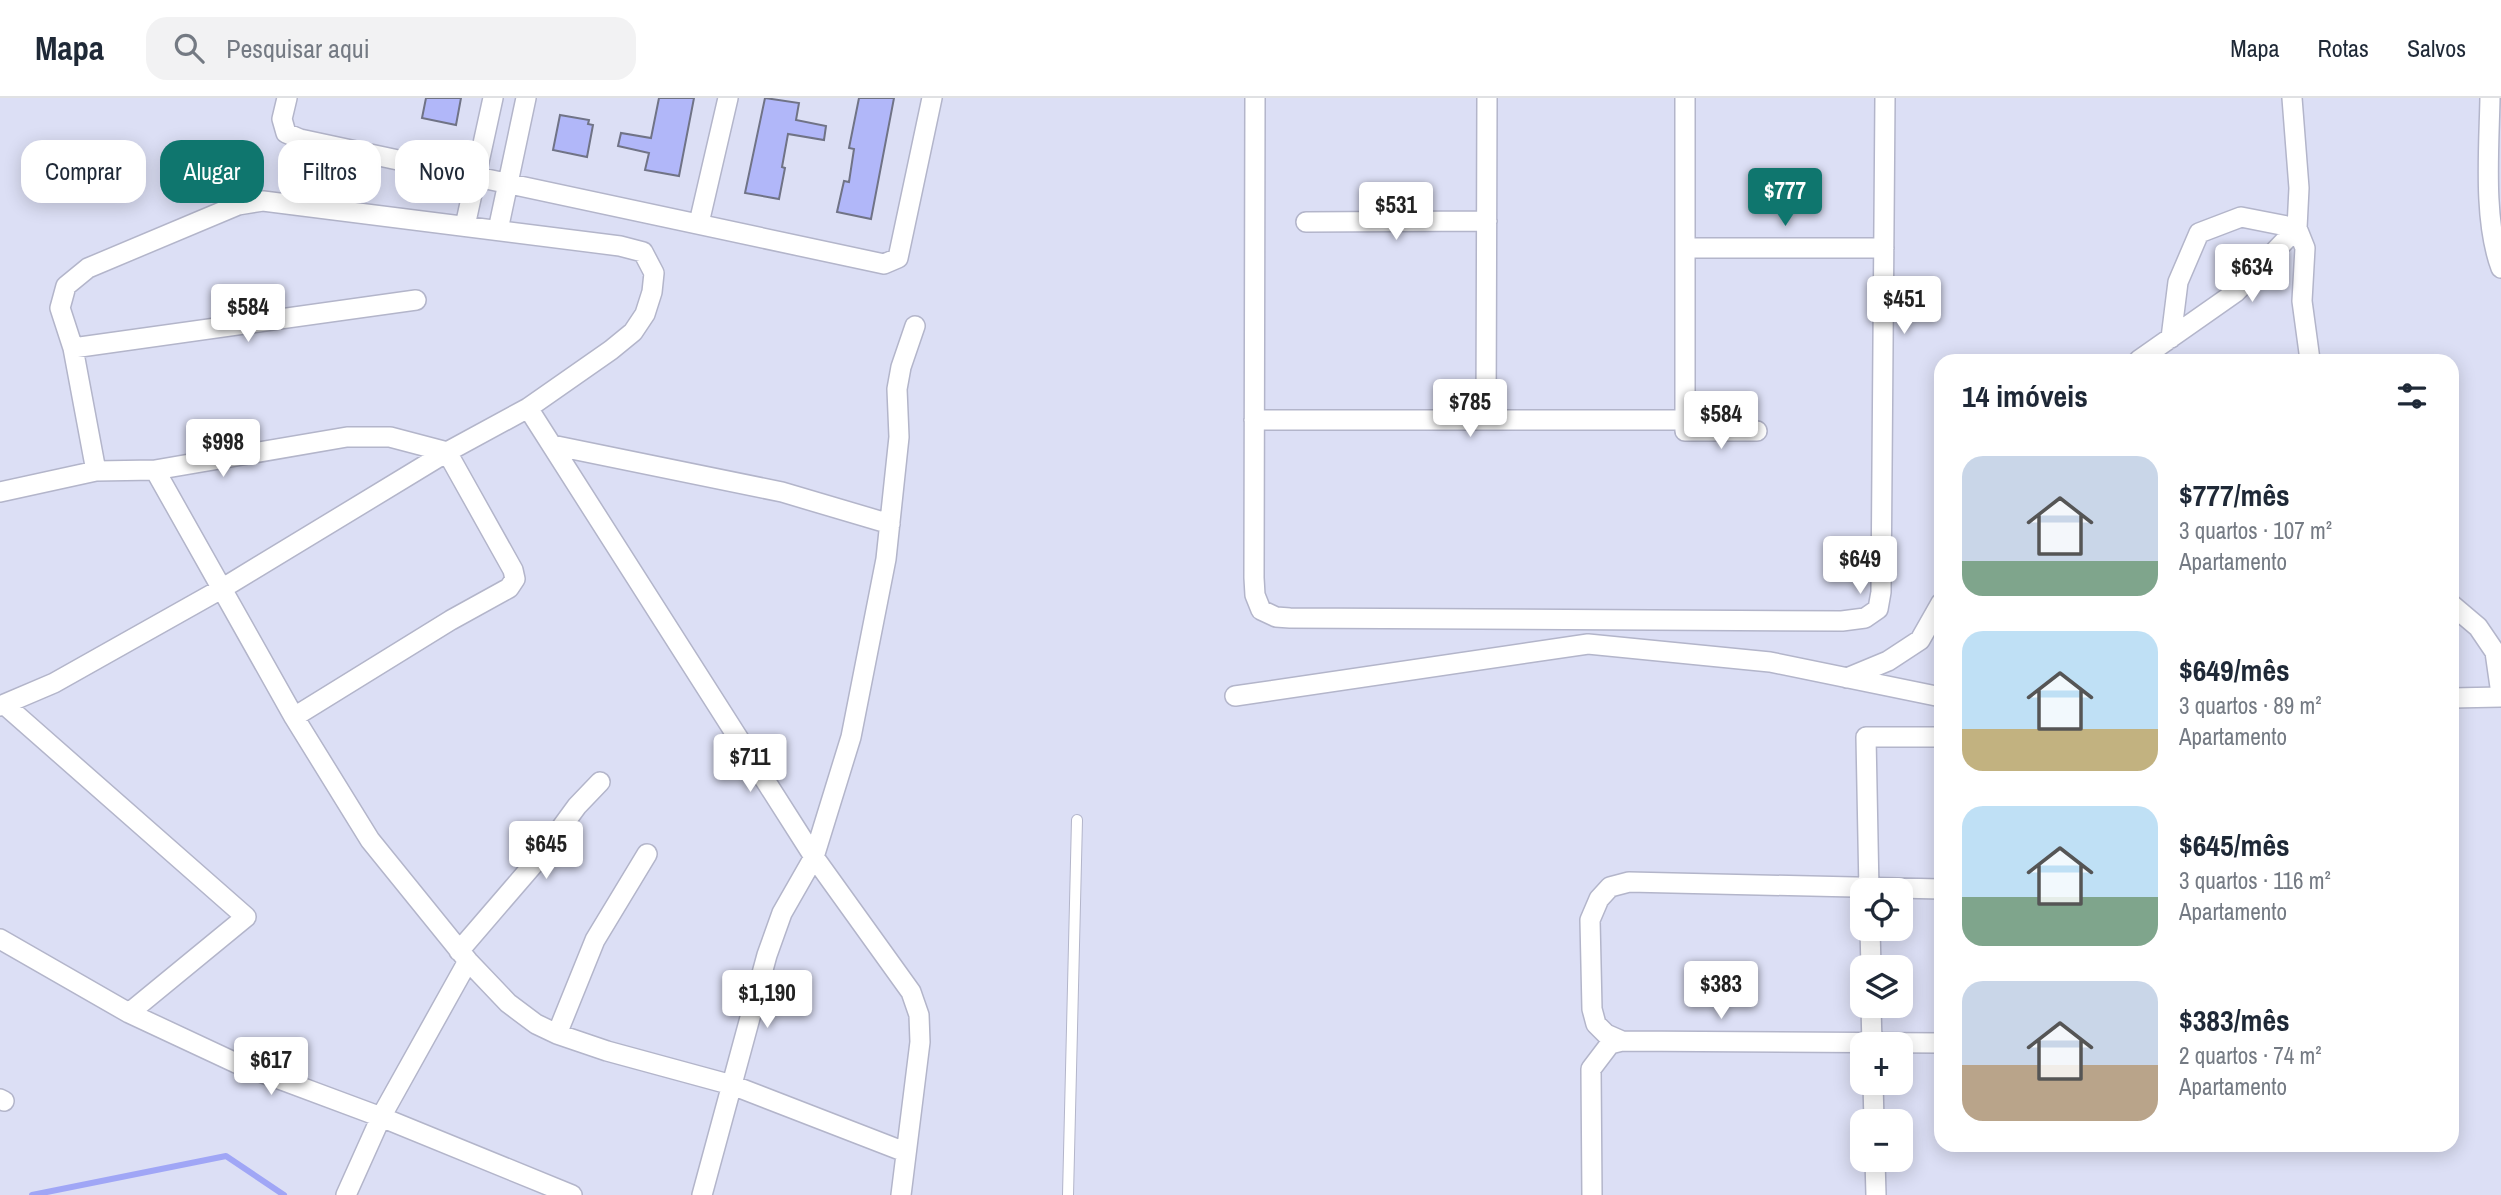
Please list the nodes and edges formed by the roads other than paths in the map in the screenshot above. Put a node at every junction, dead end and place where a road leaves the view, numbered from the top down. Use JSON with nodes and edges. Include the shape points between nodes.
{"nodes":[{"id":1,"x":287,"y":98,"type":"edge"},
{"id":2,"x":493,"y":98,"type":"edge"},
{"id":3,"x":526,"y":98,"type":"edge"},
{"id":4,"x":728,"y":98,"type":"edge"},
{"id":5,"x":932,"y":98,"type":"edge"},
{"id":6,"x":1255,"y":98,"type":"edge"},
{"id":7,"x":1488,"y":98,"type":"edge"},
{"id":8,"x":1685,"y":98,"type":"edge"},
{"id":9,"x":1885,"y":98,"type":"edge"},
{"id":10,"x":2292,"y":98,"type":"edge"},
{"id":11,"x":2490,"y":98,"type":"edge"},
{"id":12,"x":484,"y":140,"type":"edge"},
{"id":13,"x":395,"y":158,"type":"edge"},
{"id":14,"x":489,"y":178,"type":"edge"},
{"id":15,"x":508,"y":183,"type":"junction"},
{"id":16,"x":470,"y":203,"type":"edge"},
{"id":17,"x":1487,"y":221,"type":"junction"},
{"id":18,"x":1306,"y":222,"type":"dead end"},
{"id":19,"x":699,"y":223,"type":"junction"},
{"id":20,"x":465,"y":226,"type":"junction"},
{"id":21,"x":2297,"y":228,"type":"junction"},
{"id":22,"x":498,"y":230,"type":"junction"},
{"id":23,"x":1685,"y":248,"type":"junction"},
{"id":24,"x":1884,"y":248,"type":"junction"},
{"id":25,"x":2501,"y":268,"type":"edge"},
{"id":26,"x":416,"y":300,"type":"dead end"},
{"id":27,"x":915,"y":326,"type":"dead end"},
{"id":28,"x":2171,"y":338,"type":"junction"},
{"id":29,"x":73,"y":348,"type":"junction"},
{"id":30,"x":2148,"y":354,"type":"edge"},
{"id":31,"x":2309,"y":354,"type":"edge"},
{"id":32,"x":528,"y":408,"type":"junction"},
{"id":33,"x":1486,"y":418,"type":"junction"},
{"id":34,"x":1254,"y":419,"type":"junction"},
{"id":35,"x":1685,"y":420,"type":"junction"},
{"id":36,"x":1757,"y":431,"type":"dead end"},
{"id":37,"x":552,"y":445,"type":"junction"},
{"id":38,"x":447,"y":452,"type":"junction"},
{"id":39,"x":155,"y":470,"type":"junction"},
{"id":40,"x":96,"y":471,"type":"junction"},
{"id":41,"x":0,"y":492,"type":"edge"},
{"id":42,"x":890,"y":524,"type":"junction"},
{"id":43,"x":223,"y":588,"type":"junction"},
{"id":44,"x":2459,"y":611,"type":"edge"},
{"id":45,"x":1934,"y":615,"type":"edge"},
{"id":46,"x":1847,"y":678,"type":"junction"},
{"id":47,"x":1235,"y":696,"type":"dead end"},
{"id":48,"x":1934,"y":696,"type":"edge"},
{"id":49,"x":2501,"y":696,"type":"edge"},
{"id":50,"x":2459,"y":698,"type":"edge"},
{"id":51,"x":3,"y":706,"type":"edge"},
{"id":52,"x":294,"y":717,"type":"junction"},
{"id":53,"x":1934,"y":737,"type":"edge"},
{"id":54,"x":600,"y":782,"type":"dead end"},
{"id":55,"x":1077,"y":820,"type":"dead end"},
{"id":56,"x":647,"y":855,"type":"dead end"},
{"id":57,"x":814,"y":857,"type":"junction"},
{"id":58,"x":1869,"y":878,"type":"edge"},
{"id":59,"x":1850,"y":889,"type":"edge"},
{"id":60,"x":1913,"y":889,"type":"edge"},
{"id":61,"x":1934,"y":889,"type":"edge"},
{"id":62,"x":0,"y":939,"type":"edge"},
{"id":63,"x":463,"y":956,"type":"junction"},
{"id":64,"x":129,"y":1013,"type":"junction"},
{"id":65,"x":557,"y":1034,"type":"junction"},
{"id":66,"x":1622,"y":1041,"type":"junction"},
{"id":67,"x":1850,"y":1043,"type":"edge"},
{"id":68,"x":1913,"y":1043,"type":"edge"},
{"id":69,"x":1934,"y":1043,"type":"edge"},
{"id":70,"x":732,"y":1085,"type":"junction"},
{"id":71,"x":381,"y":1117,"type":"junction"},
{"id":72,"x":905,"y":1152,"type":"junction"},
{"id":73,"x":1875,"y":1172,"type":"edge"},
{"id":74,"x":346,"y":1195,"type":"edge"},
{"id":75,"x":572,"y":1195,"type":"edge"},
{"id":76,"x":702,"y":1195,"type":"edge"},
{"id":77,"x":901,"y":1195,"type":"edge"},
{"id":78,"x":1068,"y":1195,"type":"edge"},
{"id":79,"x":1592,"y":1195,"type":"edge"},
{"id":80,"x":1875,"y":1195,"type":"edge"}],
"edges":[{"from":1,"to":13,"type":"street","via":[[282,119],[286,133]]},
{"from":2,"to":12,"type":"street"},
{"from":3,"to":15,"type":"street"},
{"from":4,"to":19,"type":"street"},
{"from":5,"to":19,"type":"street","via":[[898,258],[891,263]]},
{"from":6,"to":34,"type":"street"},
{"from":7,"to":17,"type":"street"},
{"from":8,"to":23,"type":"street"},
{"from":9,"to":24,"type":"street"},
{"from":10,"to":21,"type":"street","via":[[2299,188]]},
{"from":11,"to":25,"type":"street","via":[[2489,187]]},
{"from":14,"to":15,"type":"street"},
{"from":15,"to":19,"type":"street"},
{"from":15,"to":22,"type":"street"},
{"from":16,"to":20,"type":"street"},
{"from":17,"to":18,"type":"street"},
{"from":17,"to":33,"type":"street"},
{"from":20,"to":22,"type":"street"},
{"from":20,"to":29,"type":"street","via":[[263,201],[238,205],[88,268],[66,286],[60,308]]},
{"from":21,"to":28,"type":"street","via":[[2236,292]]},
{"from":21,"to":28,"type":"street","via":[[2241,217],[2199,233],[2178,282]]},
{"from":21,"to":31,"type":"street","via":[[2305,248],[2302,301]]},
{"from":22,"to":32,"type":"street","via":[[643,252],[654,273],[645,314],[633,332]]},
{"from":23,"to":24,"type":"street"},
{"from":23,"to":35,"type":"street"},
{"from":24,"to":34,"type":"street","via":[[1881,592],[1878,609],[1865,618],[1276,617],[1262,610],[1255,595]]},
{"from":26,"to":29,"type":"street"},
{"from":27,"to":42,"type":"street","via":[[897,389],[899,437]]},
{"from":28,"to":30,"type":"street"},
{"from":29,"to":40,"type":"street"},
{"from":32,"to":37,"type":"street"},
{"from":32,"to":38,"type":"street"},
{"from":33,"to":34,"type":"street"},
{"from":33,"to":35,"type":"street"},
{"from":35,"to":36,"type":"street","via":[[1685,431]]},
{"from":37,"to":42,"type":"street","via":[[782,492]]},
{"from":37,"to":57,"type":"street"},
{"from":38,"to":39,"type":"street","via":[[390,437],[347,437]]},
{"from":38,"to":43,"type":"street"},
{"from":38,"to":52,"type":"street","via":[[515,579],[509,588]]},
{"from":39,"to":40,"type":"street"},
{"from":39,"to":43,"type":"street"},
{"from":40,"to":41,"type":"street"},
{"from":42,"to":57,"type":"street","via":[[851,737]]},
{"from":43,"to":51,"type":"street","via":[[104,656]]},
{"from":43,"to":52,"type":"street"},
{"from":44,"to":49,"type":"street","via":[[2478,627],[2495,652]]},
{"from":45,"to":46,"type":"street","via":[[1920,639],[1888,661]]},
{"from":46,"to":47,"type":"street","via":[[1770,662],[1588,644]]},
{"from":46,"to":48,"type":"street"},
{"from":49,"to":50,"type":"street"},
{"from":51,"to":64,"type":"street","via":[[246,917]]},
{"from":52,"to":63,"type":"street","via":[[370,840]]},
{"from":53,"to":58,"type":"street","via":[[1866,737]]},
{"from":54,"to":63,"type":"street"},
{"from":55,"to":78,"type":"lane"},
{"from":56,"to":65,"type":"street","via":[[595,940]]},
{"from":57,"to":70,"type":"street","via":[[782,913]]},
{"from":57,"to":72,"type":"street","via":[[911,992],[919,1015],[920,1042]]},
{"from":59,"to":66,"type":"street","via":[[1629,882],[1610,887],[1590,920],[1592,1009],[1596,1024]]},
{"from":60,"to":61,"type":"street"},
{"from":62,"to":64,"type":"street"},
{"from":63,"to":65,"type":"street","via":[[508,1003]]},
{"from":63,"to":71,"type":"street"},
{"from":64,"to":71,"type":"street","via":[[236,1063]]},
{"from":65,"to":70,"type":"street"},
{"from":66,"to":67,"type":"street"},
{"from":66,"to":79,"type":"street","via":[[1610,1044],[1591,1069]]},
{"from":68,"to":69,"type":"street"},
{"from":70,"to":72,"type":"street"},
{"from":70,"to":76,"type":"street"},
{"from":71,"to":74,"type":"street"},
{"from":71,"to":75,"type":"street"},
{"from":72,"to":77,"type":"street"},
{"from":73,"to":80,"type":"street"}]}
